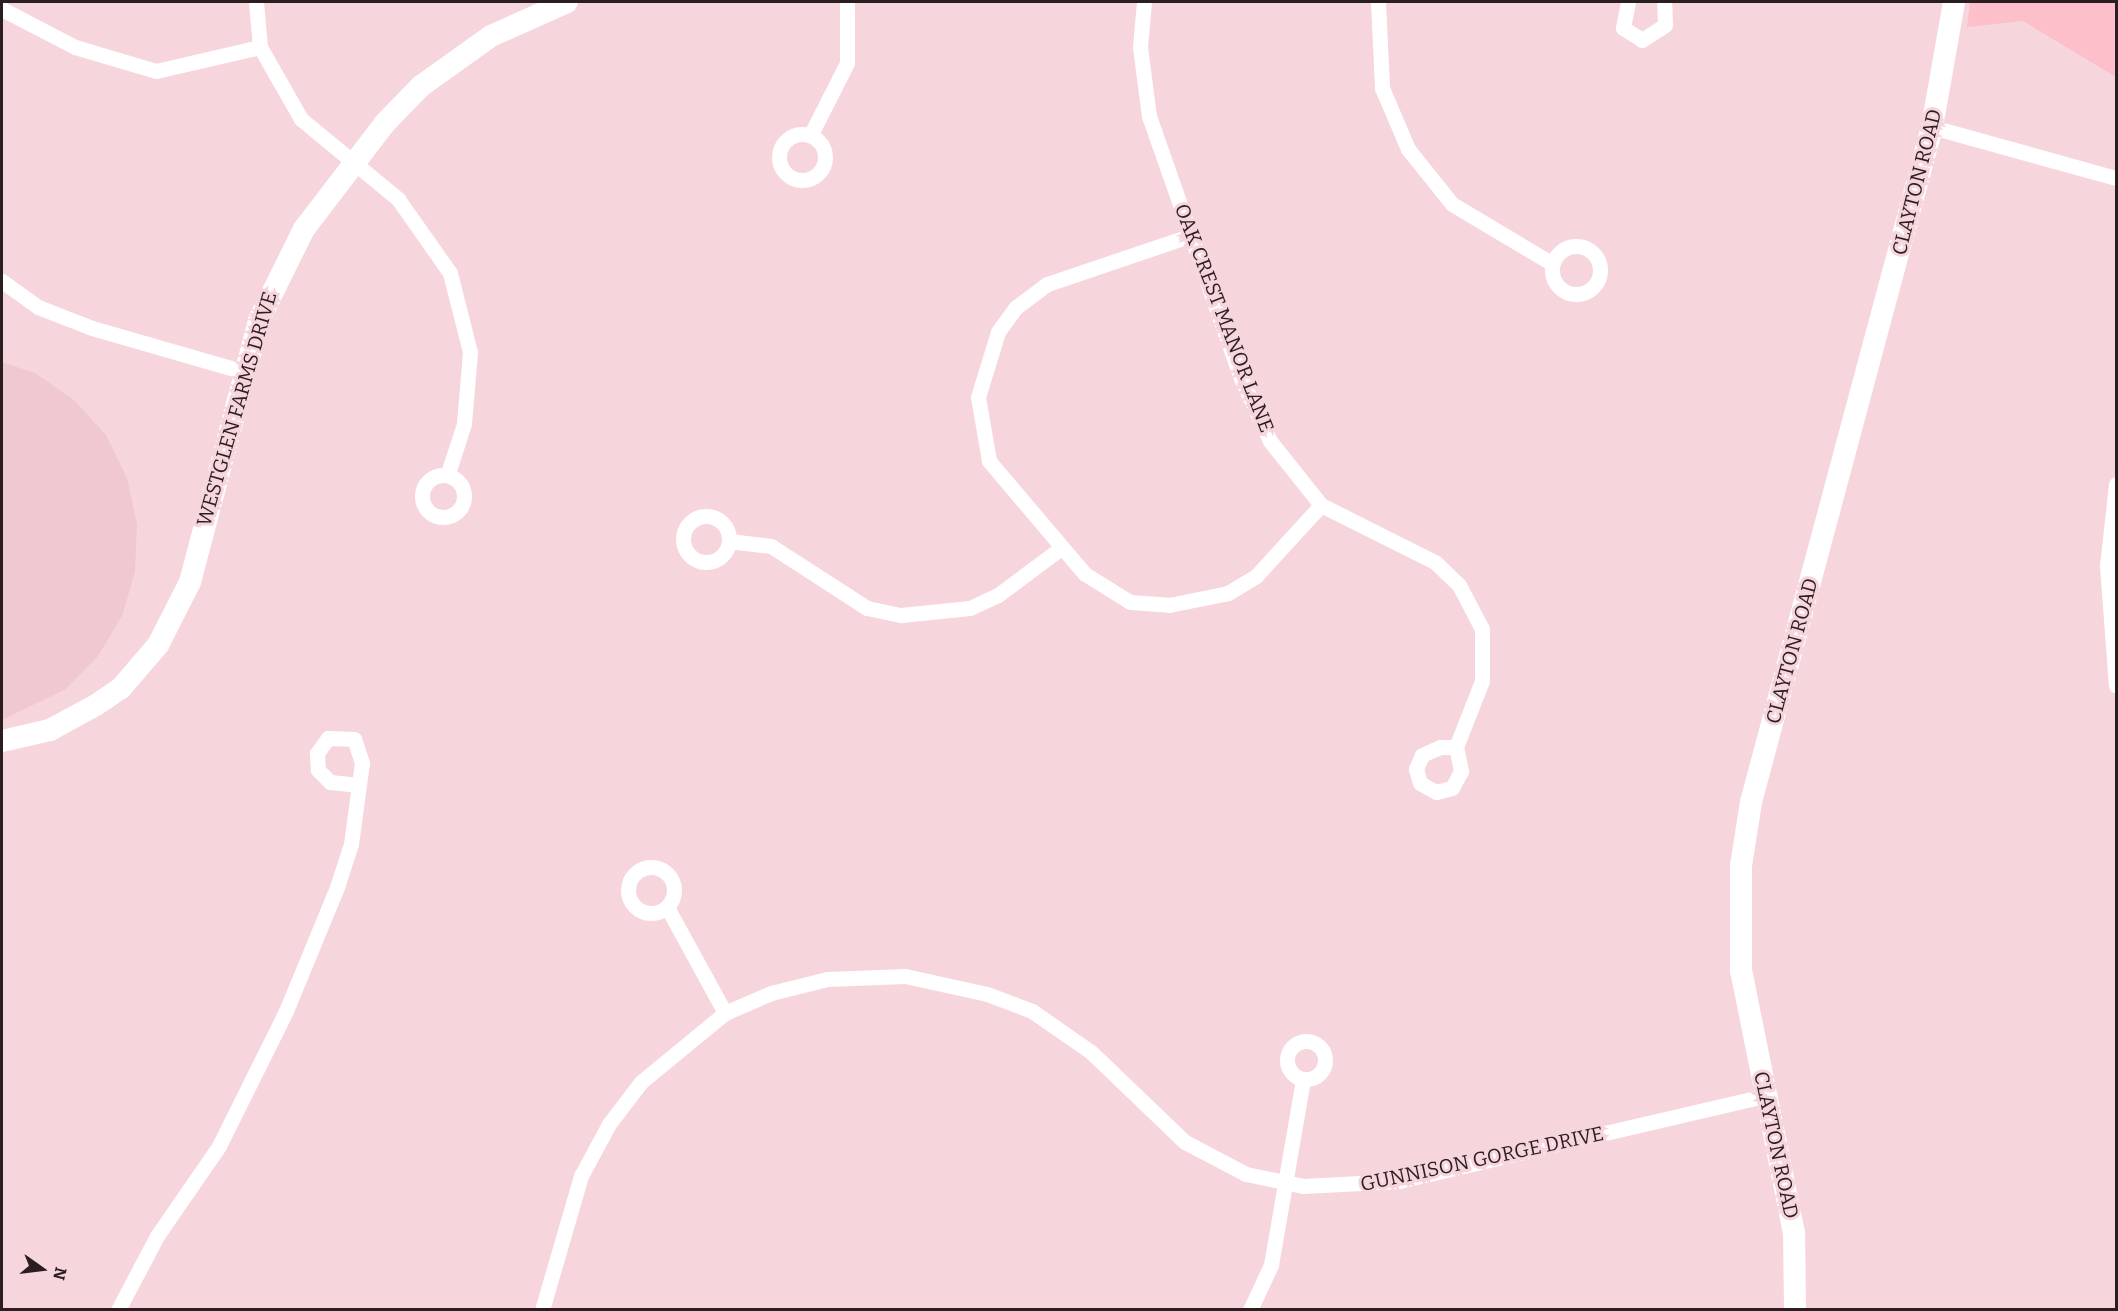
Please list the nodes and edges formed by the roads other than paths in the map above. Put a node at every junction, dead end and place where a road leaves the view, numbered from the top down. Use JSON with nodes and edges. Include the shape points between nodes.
{"nodes":[{"id":1,"x":255,"y":2,"type":"edge"},
{"id":2,"x":567,"y":2,"type":"edge"},
{"id":3,"x":847,"y":2,"type":"edge"},
{"id":4,"x":1144,"y":2,"type":"edge"},
{"id":5,"x":1377,"y":2,"type":"edge"},
{"id":6,"x":1628,"y":2,"type":"edge"},
{"id":7,"x":1664,"y":2,"type":"edge"},
{"id":8,"x":1954,"y":2,"type":"edge"},
{"id":9,"x":2,"y":9,"type":"edge"},
{"id":10,"x":260,"y":47,"type":"junction"},
{"id":11,"x":1932,"y":127,"type":"junction"},
{"id":12,"x":811,"y":134,"type":"dead end"},
{"id":13,"x":356,"y":165,"type":"junction"},
{"id":14,"x":2116,"y":178,"type":"edge"},
{"id":15,"x":1192,"y":235,"type":"junction"},
{"id":16,"x":1551,"y":263,"type":"dead end"},
{"id":17,"x":2,"y":281,"type":"edge"},
{"id":18,"x":244,"y":372,"type":"junction"},
{"id":19,"x":448,"y":473,"type":"dead end"},
{"id":20,"x":2116,"y":484,"type":"edge"},
{"id":21,"x":1321,"y":505,"type":"junction"},
{"id":22,"x":729,"y":541,"type":"dead end"},
{"id":23,"x":1061,"y":548,"type":"junction"},
{"id":24,"x":2112,"y":566,"type":"edge"},
{"id":25,"x":2116,"y":686,"type":"edge"},
{"id":26,"x":2,"y":741,"type":"edge"},
{"id":27,"x":1456,"y":747,"type":"dead end"},
{"id":28,"x":357,"y":785,"type":"junction"},
{"id":29,"x":667,"y":906,"type":"dead end"},
{"id":30,"x":726,"y":1013,"type":"junction"},
{"id":31,"x":1303,"y":1080,"type":"dead end"},
{"id":32,"x":1765,"y":1096,"type":"junction"},
{"id":33,"x":1286,"y":1184,"type":"junction"},
{"id":34,"x":118,"y":1310,"type":"edge"},
{"id":35,"x":542,"y":1310,"type":"edge"},
{"id":36,"x":1250,"y":1310,"type":"edge"},
{"id":37,"x":1796,"y":1310,"type":"edge"}],
"edges":[{"from":1,"to":10,"type":"street"},
{"from":2,"to":13,"type":"main road","name":"WESTGLEN FARMS DRIVE","via":[[463,54],[386,123]]},
{"from":3,"to":12,"type":"street","via":[[847,63]]},
{"from":4,"to":15,"type":"street","name":"OAK CREST MANOR LANE","via":[[1140,47],[1149,116]]},
{"from":5,"to":16,"type":"street","via":[[1376,54],[1382,88],[1408,149],[1452,204]]},
{"from":6,"to":7,"type":"street","via":[[1623,28],[1642,40],[1665,25]]},
{"from":8,"to":11,"type":"main road","name":"CLAYTON ROAD"},
{"from":9,"to":10,"type":"street","via":[[75,47],[156,71]]},
{"from":10,"to":13,"type":"street","via":[[301,119]]},
{"from":11,"to":14,"type":"street"},
{"from":11,"to":32,"type":"main road","name":"CLAYTON ROAD","via":[[1747,825],[1738,934]]},
{"from":13,"to":18,"type":"main road","name":"WESTGLEN FARMS DRIVE","via":[[304,229],[276,277]]},
{"from":13,"to":19,"type":"street","via":[[398,199],[431,240],[450,273],[464,313],[468,390]]},
{"from":15,"to":21,"type":"street","name":"OAK CREST MANOR LANE","via":[[1270,441]]},
{"from":15,"to":23,"type":"street","via":[[1047,284],[1016,307],[985,363],[978,397],[989,461]]},
{"from":17,"to":18,"type":"street","via":[[38,307],[92,328]]},
{"from":18,"to":26,"type":"main road","name":"WESTGLEN FARMS DRIVE","via":[[190,582],[158,645],[121,688],[96,705],[50,730]]},
{"from":20,"to":24,"type":"street"},
{"from":21,"to":23,"type":"street","via":[[1256,576],[1201,601],[1169,605],[1123,600],[1107,593]]},
{"from":21,"to":27,"type":"street","name":"OAK CREST MANOR LANE","via":[[1435,562],[1459,585],[1482,629],[1483,644],[1482,681]]},
{"from":22,"to":23,"type":"street","via":[[771,546],[867,608],[901,615],[970,608],[999,595]]},
{"from":24,"to":25,"type":"street"},
{"from":28,"to":28,"type":"street","via":[[362,763],[360,744],[345,735],[328,738],[317,753],[323,777]]},
{"from":28,"to":34,"type":"street","via":[[351,844],[286,1011],[219,1146],[156,1236]]},
{"from":29,"to":30,"type":"street"},
{"from":30,"to":33,"type":"street","name":"GUNNISON GORGE DRIVE","via":[[802,984],[863,976],[904,976],[987,994],[1065,1030],[1185,1142],[1246,1174]]},
{"from":30,"to":35,"type":"street","name":"GUNNISON GORGE DRIVE","via":[[667,1056],[609,1124],[581,1176]]},
{"from":31,"to":33,"type":"street"},
{"from":32,"to":33,"type":"street","name":"GUNNISON GORGE DRIVE","via":[[1399,1181],[1332,1188]]},
{"from":32,"to":37,"type":"main road","name":"CLAYTON ROAD","via":[[1794,1233]]},
{"from":33,"to":36,"type":"street","via":[[1270,1265]]}]}
